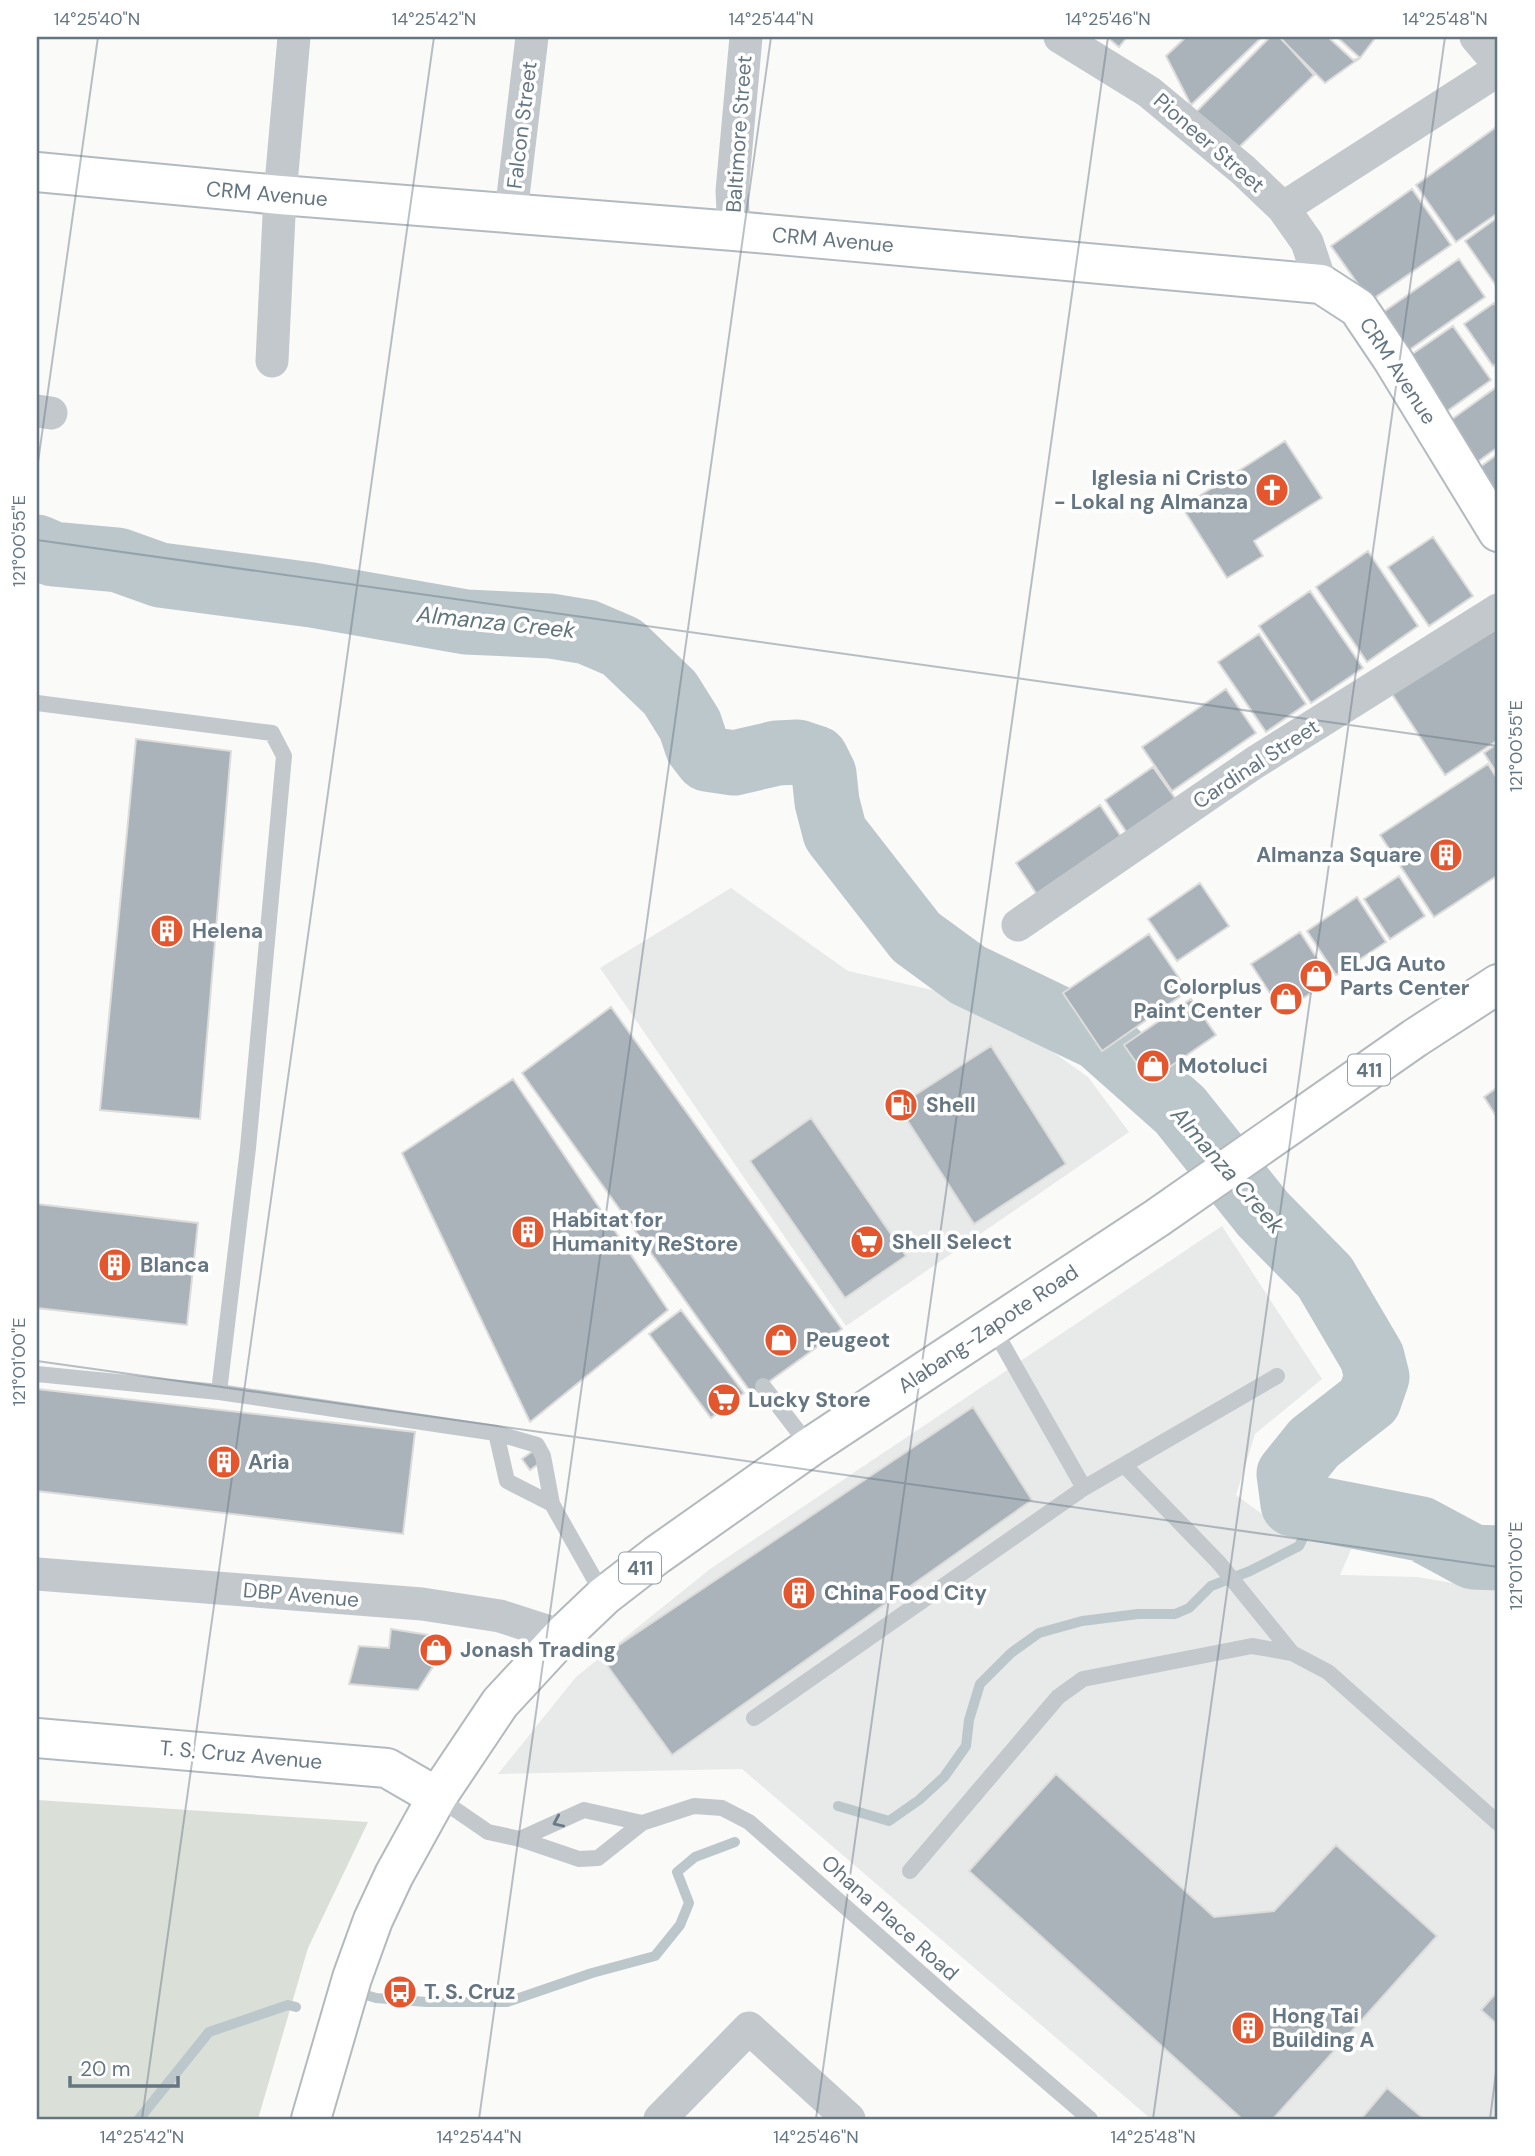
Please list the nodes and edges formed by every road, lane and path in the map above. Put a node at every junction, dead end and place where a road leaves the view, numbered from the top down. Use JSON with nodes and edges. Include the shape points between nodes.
{"nodes":[{"id":1,"x":295,"y":37,"type":"edge"},
{"id":2,"x":532,"y":37,"type":"edge"},
{"id":3,"x":746,"y":37,"type":"edge"},
{"id":4,"x":1060,"y":37,"type":"edge"},
{"id":5,"x":1476,"y":37,"type":"edge"},
{"id":6,"x":1498,"y":63,"type":"edge"},
{"id":7,"x":1498,"y":70,"type":"edge"},
{"id":8,"x":37,"y":172,"type":"edge"},
{"id":9,"x":280,"y":195,"type":"junction"},
{"id":10,"x":1283,"y":208,"type":"junction"},
{"id":11,"x":511,"y":213,"type":"junction"},
{"id":12,"x":734,"y":231,"type":"junction"},
{"id":13,"x":1321,"y":284,"type":"junction"},
{"id":14,"x":272,"y":361,"type":"dead end"},
{"id":15,"x":1498,"y":532,"type":"edge"},
{"id":16,"x":1498,"y":610,"type":"edge"},
{"id":17,"x":37,"y":703,"type":"edge"},
{"id":18,"x":1018,"y":925,"type":"dead end"},
{"id":19,"x":1498,"y":984,"type":"edge"},
{"id":20,"x":992,"y":1326,"type":"junction"},
{"id":21,"x":37,"y":1374,"type":"edge"},
{"id":22,"x":1277,"y":1376,"type":"dead end"},
{"id":23,"x":763,"y":1386,"type":"dead end"},
{"id":24,"x":219,"y":1392,"type":"junction"},
{"id":25,"x":496,"y":1433,"type":"junction"},
{"id":26,"x":810,"y":1447,"type":"junction"},
{"id":27,"x":1124,"y":1465,"type":"junction"},
{"id":28,"x":1084,"y":1488,"type":"junction"},
{"id":29,"x":552,"y":1504,"type":"junction"},
{"id":30,"x":37,"y":1574,"type":"edge"},
{"id":31,"x":604,"y":1595,"type":"junction"},
{"id":32,"x":562,"y":1636,"type":"junction"},
{"id":33,"x":1292,"y":1653,"type":"junction"},
{"id":34,"x":754,"y":1718,"type":"dead end"},
{"id":35,"x":37,"y":1738,"type":"edge"},
{"id":36,"x":437,"y":1797,"type":"junction"},
{"id":37,"x":642,"y":1823,"type":"junction"},
{"id":38,"x":1498,"y":1824,"type":"edge"},
{"id":39,"x":520,"y":1839,"type":"junction"},
{"id":40,"x":910,"y":1871,"type":"dead end"},
{"id":41,"x":311,"y":2119,"type":"edge"},
{"id":42,"x":660,"y":2119,"type":"edge"},
{"id":43,"x":849,"y":2119,"type":"edge"},
{"id":44,"x":1090,"y":2119,"type":"edge"}],
"edges":[{"from":1,"to":9,"type":"street"},
{"from":2,"to":11,"type":"street","name":"Falcon Street"},
{"from":3,"to":12,"type":"street","name":"Baltimore Street","via":[[732,191]]},
{"from":4,"to":10,"type":"street","name":"Pioneer Street","via":[[1149,92]]},
{"from":5,"to":6,"type":"street"},
{"from":7,"to":10,"type":"street"},
{"from":8,"to":9,"type":"main road","name":"CRM Avenue"},
{"from":9,"to":11,"type":"main road","name":"CRM Avenue"},
{"from":9,"to":14,"type":"street"},
{"from":10,"to":13,"type":"street","name":"Pioneer Street","via":[[1307,242]]},
{"from":11,"to":12,"type":"main road","name":"CRM Avenue"},
{"from":12,"to":13,"type":"main road","name":"CRM Avenue"},
{"from":13,"to":15,"type":"main road","name":"CRM Avenue","via":[[1358,308]]},
{"from":16,"to":18,"type":"street","name":"Cardinal Street","via":[[1254,763]]},
{"from":17,"to":24,"type":"lane","via":[[272,733],[284,756],[248,1148]]},
{"from":19,"to":20,"type":"main road","name":"Alabang-Zapote Road","number":"411"},
{"from":20,"to":26,"type":"main road","name":"Alabang-Zapote Road","number":"411"},
{"from":20,"to":28,"type":"lane"},
{"from":21,"to":24,"type":"lane"},
{"from":22,"to":27,"type":"lane"},
{"from":23,"to":26,"type":"lane"},
{"from":24,"to":25,"type":"lane"},
{"from":25,"to":29,"type":"lane","via":[[507,1481]]},
{"from":25,"to":29,"type":"lane","via":[[537,1445]]},
{"from":26,"to":31,"type":"main road","name":"Alabang-Zapote Road","number":"411"},
{"from":27,"to":28,"type":"lane"},
{"from":27,"to":33,"type":"lane","via":[[1219,1563]]},
{"from":28,"to":34,"type":"lane"},
{"from":29,"to":31,"type":"lane"},
{"from":30,"to":32,"type":"street","name":"DBP Avenue","via":[[422,1604],[500,1616]]},
{"from":31,"to":32,"type":"main road","name":"Alabang-Zapote Road","number":"411"},
{"from":32,"to":36,"type":"main road","name":"Alabang-Zapote Road","number":"411","via":[[500,1703]]},
{"from":33,"to":38,"type":"lane","via":[[1328,1672]]},
{"from":33,"to":40,"type":"lane","via":[[1252,1646],[1083,1679],[1058,1697]]},
{"from":35,"to":36,"type":"main road","name":"T. S. Cruz Avenue","via":[[387,1768]]},
{"from":36,"to":39,"type":"lane","name":"Ohana Place Road","via":[[488,1832]]},
{"from":36,"to":41,"type":"main road","name":"Alabang-Zapote Road","number":"411","via":[[373,1920]]},
{"from":37,"to":39,"type":"lane","one_way":true,"via":[[583,1810]]},
{"from":37,"to":39,"type":"lane","name":"Ohana Place Road","via":[[598,1858],[579,1859]]},
{"from":37,"to":44,"type":"lane","name":"Ohana Place Road","via":[[694,1806],[722,1808],[749,1822]]},
{"from":42,"to":43,"type":"street","via":[[749,2028]]}]}
